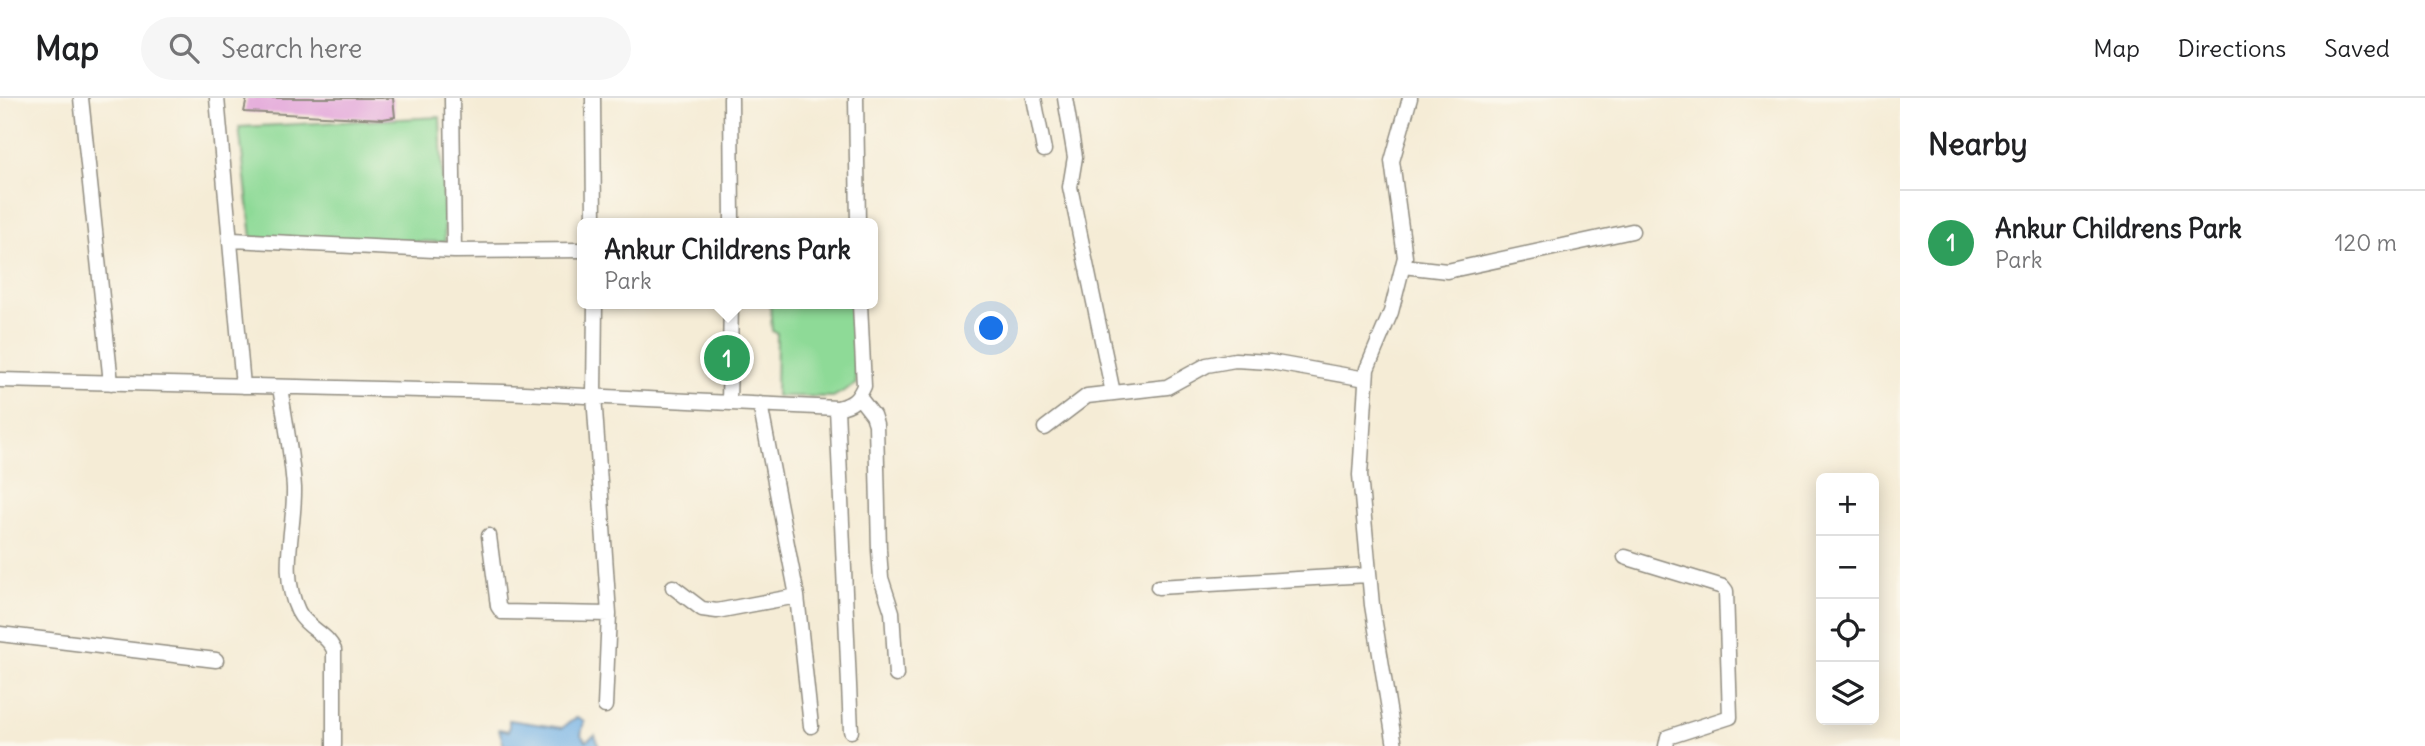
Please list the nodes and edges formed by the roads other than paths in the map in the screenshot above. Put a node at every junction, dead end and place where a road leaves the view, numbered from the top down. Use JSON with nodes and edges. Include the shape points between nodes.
{"nodes":[{"id":1,"x":81,"y":98,"type":"edge"},
{"id":2,"x":217,"y":98,"type":"edge"},
{"id":3,"x":452,"y":98,"type":"edge"},
{"id":4,"x":593,"y":98,"type":"edge"},
{"id":5,"x":732,"y":98,"type":"edge"},
{"id":6,"x":856,"y":98,"type":"edge"},
{"id":7,"x":1034,"y":98,"type":"edge"},
{"id":8,"x":1065,"y":98,"type":"edge"},
{"id":9,"x":1410,"y":98,"type":"edge"},
{"id":10,"x":1044,"y":150,"type":"dead end"},
{"id":11,"x":594,"y":218,"type":"edge"},
{"id":12,"x":732,"y":218,"type":"edge"},
{"id":13,"x":858,"y":218,"type":"edge"},
{"id":14,"x":1632,"y":231,"type":"dead end"},
{"id":15,"x":232,"y":240,"type":"junction"},
{"id":16,"x":577,"y":250,"type":"edge"},
{"id":17,"x":454,"y":251,"type":"junction"},
{"id":18,"x":1403,"y":266,"type":"junction"},
{"id":19,"x":594,"y":309,"type":"edge"},
{"id":20,"x":731,"y":309,"type":"edge"},
{"id":21,"x":860,"y":309,"type":"edge"},
{"id":22,"x":1366,"y":379,"type":"junction"},
{"id":23,"x":0,"y":380,"type":"edge"},
{"id":24,"x":111,"y":383,"type":"junction"},
{"id":25,"x":243,"y":386,"type":"junction"},
{"id":26,"x":280,"y":387,"type":"junction"},
{"id":27,"x":1113,"y":393,"type":"junction"},
{"id":28,"x":594,"y":396,"type":"junction"},
{"id":29,"x":859,"y":397,"type":"junction"},
{"id":30,"x":729,"y":402,"type":"junction"},
{"id":31,"x":760,"y":404,"type":"junction"},
{"id":32,"x":837,"y":408,"type":"junction"},
{"id":33,"x":1045,"y":428,"type":"dead end"},
{"id":34,"x":489,"y":536,"type":"dead end"},
{"id":35,"x":1625,"y":557,"type":"dead end"},
{"id":36,"x":1368,"y":575,"type":"junction"},
{"id":37,"x":673,"y":587,"type":"dead end"},
{"id":38,"x":1158,"y":587,"type":"dead end"},
{"id":39,"x":797,"y":596,"type":"junction"},
{"id":40,"x":609,"y":614,"type":"junction"},
{"id":41,"x":0,"y":634,"type":"edge"},
{"id":42,"x":216,"y":660,"type":"dead end"},
{"id":43,"x":896,"y":675,"type":"dead end"},
{"id":44,"x":605,"y":706,"type":"dead end"},
{"id":45,"x":811,"y":726,"type":"dead end"},
{"id":46,"x":851,"y":731,"type":"dead end"},
{"id":47,"x":334,"y":746,"type":"edge"},
{"id":48,"x":1395,"y":746,"type":"edge"},
{"id":49,"x":1666,"y":746,"type":"edge"}],
"edges":[{"from":1,"to":24,"type":"street"},
{"from":2,"to":15,"type":"street"},
{"from":3,"to":17,"type":"street"},
{"from":4,"to":11,"type":"street"},
{"from":5,"to":12,"type":"street"},
{"from":6,"to":13,"type":"street"},
{"from":7,"to":10,"type":"street"},
{"from":8,"to":27,"type":"street","via":[[1075,157],[1070,187]]},
{"from":9,"to":18,"type":"street","via":[[1392,161],[1405,251]]},
{"from":14,"to":18,"type":"street","via":[[1447,271]]},
{"from":15,"to":17,"type":"street"},
{"from":15,"to":25,"type":"street"},
{"from":16,"to":17,"type":"street"},
{"from":18,"to":22,"type":"street"},
{"from":19,"to":28,"type":"street"},
{"from":20,"to":30,"type":"street"},
{"from":21,"to":29,"type":"street","via":[[864,386]]},
{"from":22,"to":27,"type":"street","via":[[1235,359],[1207,365],[1167,387]]},
{"from":22,"to":36,"type":"street","via":[[1360,475]]},
{"from":23,"to":24,"type":"street"},
{"from":24,"to":25,"type":"street"},
{"from":25,"to":26,"type":"street"},
{"from":26,"to":28,"type":"street"},
{"from":26,"to":47,"type":"street","via":[[293,484],[288,571],[298,611],[334,650]]},
{"from":27,"to":33,"type":"street","via":[[1079,400]]},
{"from":28,"to":30,"type":"street"},
{"from":28,"to":40,"type":"street"},
{"from":29,"to":32,"type":"street","via":[[849,406]]},
{"from":29,"to":43,"type":"street","via":[[876,424],[878,551],[892,612]]},
{"from":30,"to":31,"type":"street"},
{"from":31,"to":32,"type":"street"},
{"from":31,"to":39,"type":"street"},
{"from":32,"to":46,"type":"street"},
{"from":34,"to":40,"type":"street","via":[[502,612]]},
{"from":35,"to":49,"type":"street","via":[[1726,591],[1730,717],[1668,737]]},
{"from":36,"to":38,"type":"street"},
{"from":36,"to":48,"type":"street"},
{"from":37,"to":39,"type":"street","via":[[702,609],[717,611]]},
{"from":39,"to":45,"type":"street"},
{"from":40,"to":44,"type":"street"},
{"from":41,"to":42,"type":"street"}]}
